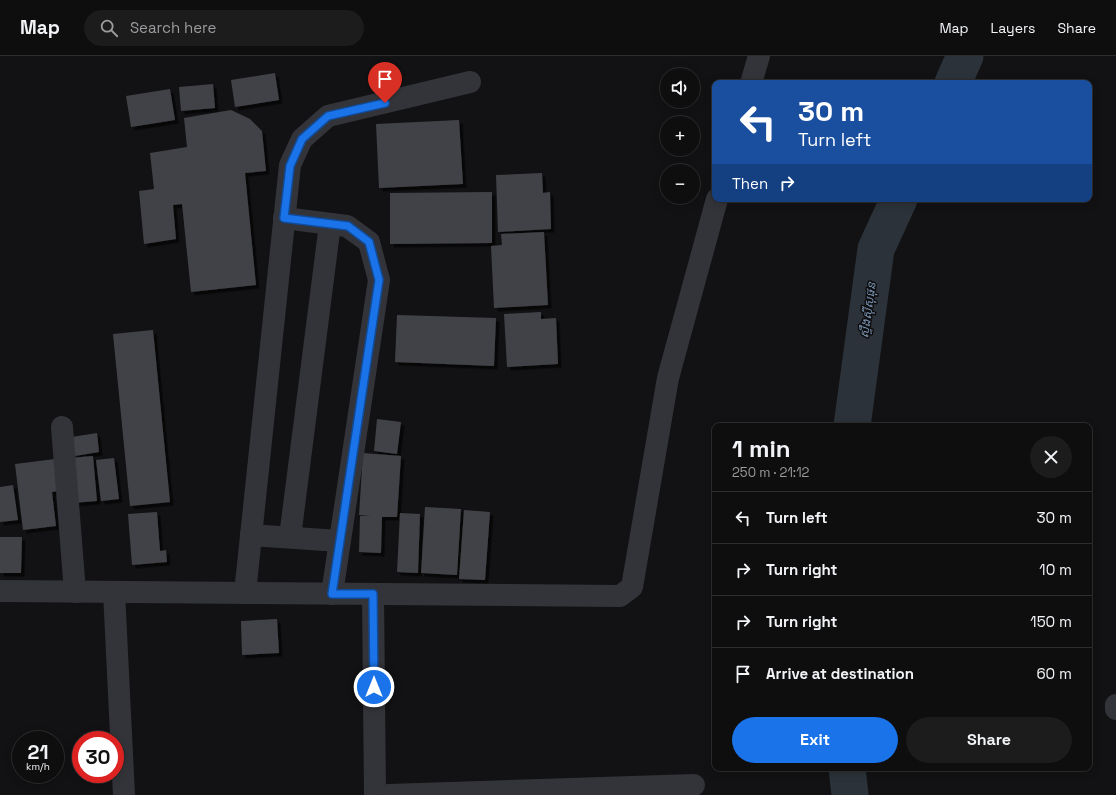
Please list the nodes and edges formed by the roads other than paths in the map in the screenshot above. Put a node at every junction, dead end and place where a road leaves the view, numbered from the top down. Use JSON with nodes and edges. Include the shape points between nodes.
{"nodes":[{"id":1,"x":759,"y":56,"type":"edge"},
{"id":2,"x":752,"y":80,"type":"edge"},
{"id":3,"x":470,"y":82,"type":"dead end"},
{"id":4,"x":716,"y":202,"type":"edge"},
{"id":5,"x":284,"y":218,"type":"junction"},
{"id":6,"x":330,"y":224,"type":"junction"},
{"id":7,"x":62,"y":427,"type":"dead end"},
{"id":8,"x":251,"y":535,"type":"junction"},
{"id":9,"x":290,"y":537,"type":"junction"},
{"id":10,"x":340,"y":541,"type":"junction"},
{"id":11,"x":0,"y":591,"type":"edge"},
{"id":12,"x":75,"y":592,"type":"junction"},
{"id":13,"x":114,"y":592,"type":"junction"},
{"id":14,"x":244,"y":593,"type":"junction"},
{"id":15,"x":332,"y":594,"type":"junction"},
{"id":16,"x":373,"y":594,"type":"junction"},
{"id":17,"x":1116,"y":705,"type":"edge"},
{"id":18,"x":1116,"y":709,"type":"edge"},
{"id":19,"x":694,"y":785,"type":"dead end"},
{"id":20,"x":124,"y":795,"type":"edge"},
{"id":21,"x":375,"y":795,"type":"edge"},
{"id":22,"x":389,"y":795,"type":"edge"}],
"edges":[{"from":1,"to":2,"type":"street"},
{"from":3,"to":5,"type":"street","via":[[328,116],[302,139],[290,166]]},
{"from":4,"to":16,"type":"street","via":[[668,378],[632,587],[620,596]]},
{"from":5,"to":6,"type":"street"},
{"from":5,"to":8,"type":"street"},
{"from":6,"to":9,"type":"street"},
{"from":6,"to":10,"type":"street","via":[[348,226],[369,242],[379,280]]},
{"from":7,"to":12,"type":"street"},
{"from":8,"to":9,"type":"street"},
{"from":8,"to":14,"type":"street"},
{"from":9,"to":10,"type":"street"},
{"from":10,"to":15,"type":"street"},
{"from":11,"to":12,"type":"street"},
{"from":12,"to":13,"type":"street"},
{"from":13,"to":14,"type":"street"},
{"from":13,"to":20,"type":"street"},
{"from":14,"to":15,"type":"street"},
{"from":15,"to":16,"type":"street"},
{"from":16,"to":21,"type":"street"},
{"from":17,"to":18,"type":"street"},
{"from":19,"to":22,"type":"street"}]}
